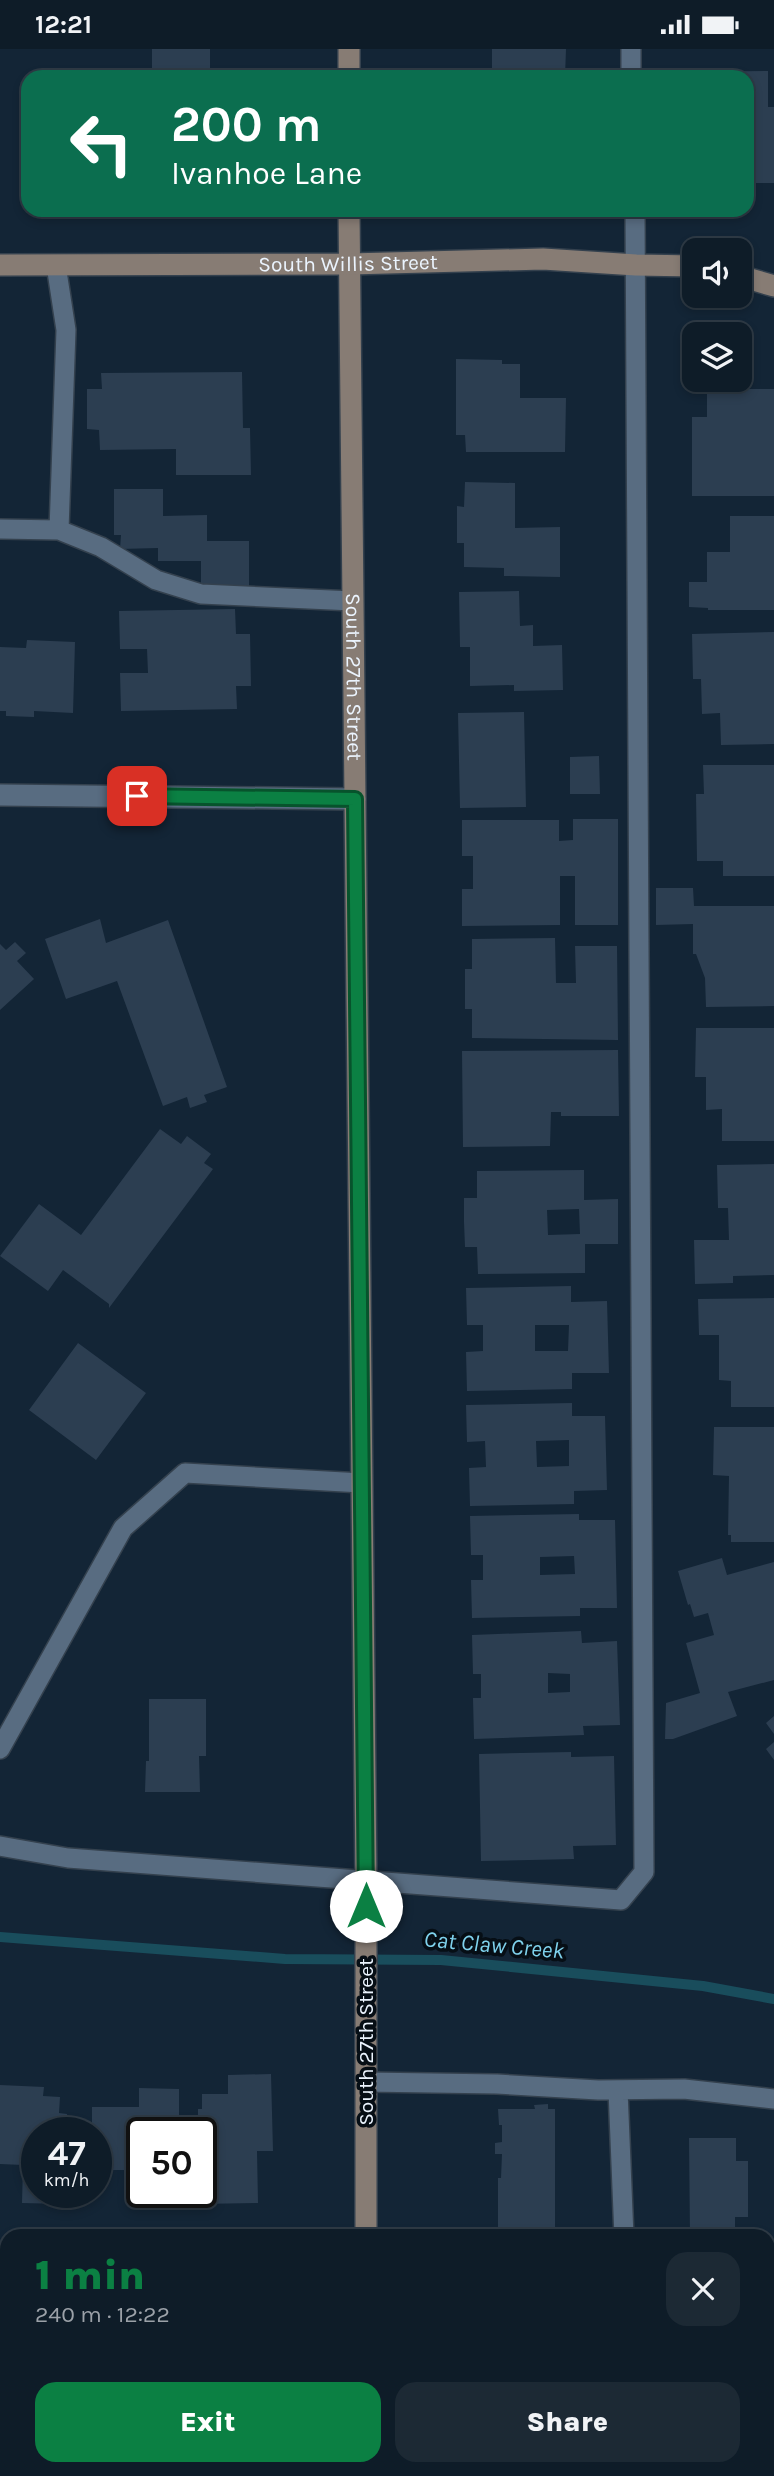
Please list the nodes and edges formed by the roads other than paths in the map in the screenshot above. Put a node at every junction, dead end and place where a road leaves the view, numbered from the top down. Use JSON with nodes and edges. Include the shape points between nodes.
{"nodes":[{"id":1,"x":349,"y":49,"type":"edge"},
{"id":2,"x":631,"y":49,"type":"edge"},
{"id":3,"x":349,"y":70,"type":"edge"},
{"id":4,"x":631,"y":70,"type":"edge"},
{"id":5,"x":349,"y":217,"type":"edge"},
{"id":6,"x":635,"y":217,"type":"edge"},
{"id":7,"x":349,"y":264,"type":"junction"},
{"id":8,"x":0,"y":265,"type":"edge"},
{"id":9,"x":56,"y":265,"type":"junction"},
{"id":10,"x":636,"y":265,"type":"junction"},
{"id":11,"x":682,"y":266,"type":"edge"},
{"id":12,"x":752,"y":280,"type":"edge"},
{"id":13,"x":774,"y":286,"type":"edge"},
{"id":14,"x":0,"y":529,"type":"edge"},
{"id":15,"x":59,"y":530,"type":"junction"},
{"id":16,"x":353,"y":601,"type":"junction"},
{"id":17,"x":0,"y":795,"type":"edge"},
{"id":18,"x":355,"y":799,"type":"junction"},
{"id":19,"x":362,"y":1483,"type":"junction"},
{"id":20,"x":0,"y":1749,"type":"edge"},
{"id":21,"x":0,"y":1846,"type":"edge"},
{"id":22,"x":366,"y":1881,"type":"junction"},
{"id":23,"x":366,"y":2082,"type":"junction"},
{"id":24,"x":618,"y":2090,"type":"junction"},
{"id":25,"x":774,"y":2099,"type":"edge"},
{"id":26,"x":366,"y":2229,"type":"edge"},
{"id":27,"x":624,"y":2229,"type":"edge"}],
"edges":[{"from":1,"to":3,"type":"main road"},
{"from":2,"to":4,"type":"lane"},
{"from":5,"to":7,"type":"main road","name":"South 27th Street"},
{"from":6,"to":10,"type":"lane"},
{"from":7,"to":9,"type":"main road","name":"South Willis Street"},
{"from":7,"to":10,"type":"main road","name":"South Willis Street","via":[[543,259]]},
{"from":7,"to":16,"type":"main road","name":"South 27th Street"},
{"from":8,"to":9,"type":"main road","name":"South Willis Street"},
{"from":9,"to":15,"type":"lane","via":[[66,330]]},
{"from":10,"to":11,"type":"main road","name":"South Willis Street"},
{"from":10,"to":22,"type":"lane","via":[[644,1872],[621,1900]]},
{"from":12,"to":13,"type":"main road"},
{"from":14,"to":15,"type":"lane"},
{"from":15,"to":16,"type":"lane","via":[[101,547],[156,580],[201,594]]},
{"from":16,"to":18,"type":"main road","name":"South 27th Street"},
{"from":17,"to":18,"type":"street"},
{"from":18,"to":19,"type":"main road","name":"South 27th Street"},
{"from":19,"to":20,"type":"lane","via":[[185,1473],[123,1528]]},
{"from":19,"to":22,"type":"main road","name":"South 27th Street"},
{"from":21,"to":22,"type":"lane","via":[[68,1857]]},
{"from":22,"to":23,"type":"main road","name":"South 27th Street"},
{"from":23,"to":24,"type":"lane"},
{"from":23,"to":26,"type":"main road","name":"South 27th Street"},
{"from":24,"to":25,"type":"lane","via":[[684,2089]]},
{"from":24,"to":27,"type":"lane"}]}
